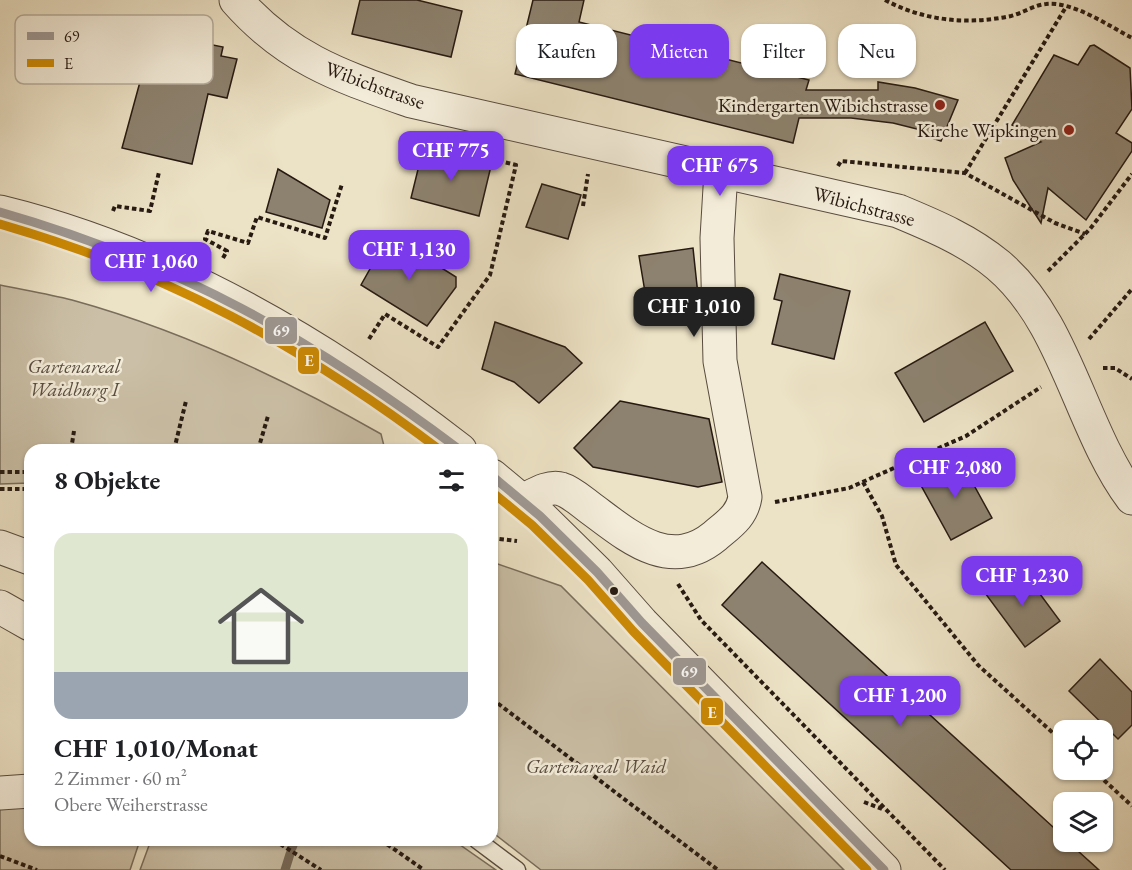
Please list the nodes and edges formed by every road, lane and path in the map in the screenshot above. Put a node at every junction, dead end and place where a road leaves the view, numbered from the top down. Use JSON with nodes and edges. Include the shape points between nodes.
{"nodes":[{"id":1,"x":236,"y":0,"type":"edge"},
{"id":2,"x":885,"y":0,"type":"edge"},
{"id":3,"x":1066,"y":7,"type":"junction"},
{"id":4,"x":1132,"y":38,"type":"edge"},
{"id":5,"x":469,"y":114,"type":"junction"},
{"id":6,"x":721,"y":171,"type":"junction"},
{"id":7,"x":159,"y":172,"type":"dead end"},
{"id":8,"x":965,"y":172,"type":"junction"},
{"id":9,"x":1132,"y":174,"type":"edge"},
{"id":10,"x":588,"y":178,"type":"dead end"},
{"id":11,"x":342,"y":184,"type":"dead end"},
{"id":12,"x":825,"y":194,"type":"junction"},
{"id":13,"x":583,"y":206,"type":"dead end"},
{"id":14,"x":114,"y":211,"type":"dead end"},
{"id":15,"x":0,"y":212,"type":"edge"},
{"id":16,"x":1085,"y":234,"type":"junction"},
{"id":17,"x":223,"y":258,"type":"dead end"},
{"id":18,"x":1132,"y":289,"type":"edge"},
{"id":19,"x":1024,"y":295,"type":"junction"},
{"id":20,"x":369,"y":339,"type":"dead end"},
{"id":21,"x":1115,"y":368,"type":"dead end"},
{"id":22,"x":1055,"y":376,"type":"junction"},
{"id":23,"x":1132,"y":380,"type":"edge"},
{"id":24,"x":186,"y":401,"type":"dead end"},
{"id":25,"x":268,"y":416,"type":"dead end"},
{"id":26,"x":74,"y":431,"type":"dead end"},
{"id":27,"x":72,"y":444,"type":"edge"},
{"id":28,"x":175,"y":444,"type":"edge"},
{"id":29,"x":260,"y":444,"type":"edge"},
{"id":30,"x":452,"y":444,"type":"edge"},
{"id":31,"x":0,"y":472,"type":"edge"},
{"id":32,"x":24,"y":472,"type":"edge"},
{"id":33,"x":498,"y":481,"type":"edge"},
{"id":34,"x":863,"y":481,"type":"junction"},
{"id":35,"x":0,"y":489,"type":"edge"},
{"id":36,"x":24,"y":489,"type":"edge"},
{"id":37,"x":1132,"y":498,"type":"edge"},
{"id":38,"x":522,"y":501,"type":"junction"},
{"id":39,"x":743,"y":509,"type":"junction"},
{"id":40,"x":498,"y":539,"type":"edge"},
{"id":41,"x":518,"y":542,"type":"dead end"},
{"id":42,"x":0,"y":547,"type":"edge"},
{"id":43,"x":666,"y":554,"type":"junction"},
{"id":44,"x":24,"y":556,"type":"edge"},
{"id":45,"x":0,"y":607,"type":"edge"},
{"id":46,"x":24,"y":621,"type":"edge"},
{"id":47,"x":754,"y":675,"type":"junction"},
{"id":48,"x":749,"y":680,"type":"dead end"},
{"id":49,"x":498,"y":704,"type":"edge"},
{"id":50,"x":1053,"y":733,"type":"edge"},
{"id":51,"x":1104,"y":780,"type":"edge"},
{"id":52,"x":24,"y":792,"type":"edge"},
{"id":53,"x":0,"y":793,"type":"edge"},
{"id":54,"x":1132,"y":806,"type":"edge"},
{"id":55,"x":283,"y":846,"type":"edge"},
{"id":56,"x":390,"y":846,"type":"edge"},
{"id":57,"x":485,"y":846,"type":"edge"},
{"id":58,"x":0,"y":856,"type":"edge"},
{"id":59,"x":37,"y":870,"type":"edge"},
{"id":60,"x":321,"y":870,"type":"edge"},
{"id":61,"x":424,"y":870,"type":"edge"},
{"id":62,"x":517,"y":870,"type":"edge"},
{"id":63,"x":718,"y":870,"type":"edge"},
{"id":64,"x":885,"y":870,"type":"edge"},
{"id":65,"x":945,"y":870,"type":"edge"}],
"edges":[{"from":1,"to":5,"type":"street","name":"Wibichstrasse","via":[[258,24],[301,57],[411,101]]},
{"from":2,"to":3,"type":"path","via":[[934,18],[975,22],[1047,4]]},
{"from":3,"to":4,"type":"path"},
{"from":3,"to":8,"type":"path"},
{"from":5,"to":6,"type":"street","name":"Wibichstrasse"},
{"from":5,"to":20,"type":"path","via":[[460,151],[516,165],[490,275],[438,347],[385,314]]},
{"from":6,"to":12,"type":"street","name":"Wibichstrasse"},
{"from":6,"to":39,"type":"street","via":[[717,238],[720,361],[745,497]]},
{"from":7,"to":14,"type":"path","via":[[150,212],[115,206]]},
{"from":8,"to":12,"type":"path","via":[[841,161]]},
{"from":8,"to":16,"type":"path","via":[[1055,223]]},
{"from":9,"to":16,"type":"path"},
{"from":10,"to":13,"type":"path"},
{"from":11,"to":17,"type":"path","via":[[325,238],[256,217],[248,243],[208,231],[205,239],[227,250]]},
{"from":12,"to":19,"type":"street","name":"Wibichstrasse","via":[[898,211],[962,240],[1000,267]]},
{"from":15,"to":30,"type":"street","via":[[102,244],[206,288],[313,346]]},
{"from":16,"to":19,"type":"path"},
{"from":18,"to":22,"type":"path"},
{"from":19,"to":22,"type":"street","name":"Wibichstrasse","via":[[1050,334]]},
{"from":21,"to":23,"type":"path"},
{"from":22,"to":34,"type":"path","via":[[966,436]]},
{"from":22,"to":37,"type":"street","name":"Wibichstrasse","via":[[1089,423]]},
{"from":24,"to":28,"type":"path"},
{"from":25,"to":29,"type":"path"},
{"from":26,"to":27,"type":"path"},
{"from":31,"to":32,"type":"path"},
{"from":33,"to":38,"type":"street"},
{"from":34,"to":39,"type":"path","via":[[849,488]]},
{"from":34,"to":50,"type":"path","via":[[882,516],[896,565],[978,665]]},
{"from":35,"to":36,"type":"path"},
{"from":38,"to":43,"type":"street","via":[[548,489],[563,489],[617,528]]},
{"from":38,"to":64,"type":"street","via":[[597,572],[642,623]]},
{"from":39,"to":43,"type":"street","via":[[708,541],[683,553]]},
{"from":40,"to":41,"type":"path"},
{"from":42,"to":44,"type":"street"},
{"from":43,"to":47,"type":"path","via":[[685,598],[701,620]]},
{"from":45,"to":46,"type":"street"},
{"from":47,"to":48,"type":"path"},
{"from":47,"to":65,"type":"path"},
{"from":49,"to":63,"type":"path"},
{"from":51,"to":54,"type":"path"},
{"from":52,"to":53,"type":"street"},
{"from":55,"to":60,"type":"path"},
{"from":56,"to":61,"type":"path"},
{"from":57,"to":62,"type":"lane"},
{"from":58,"to":59,"type":"path"}]}
